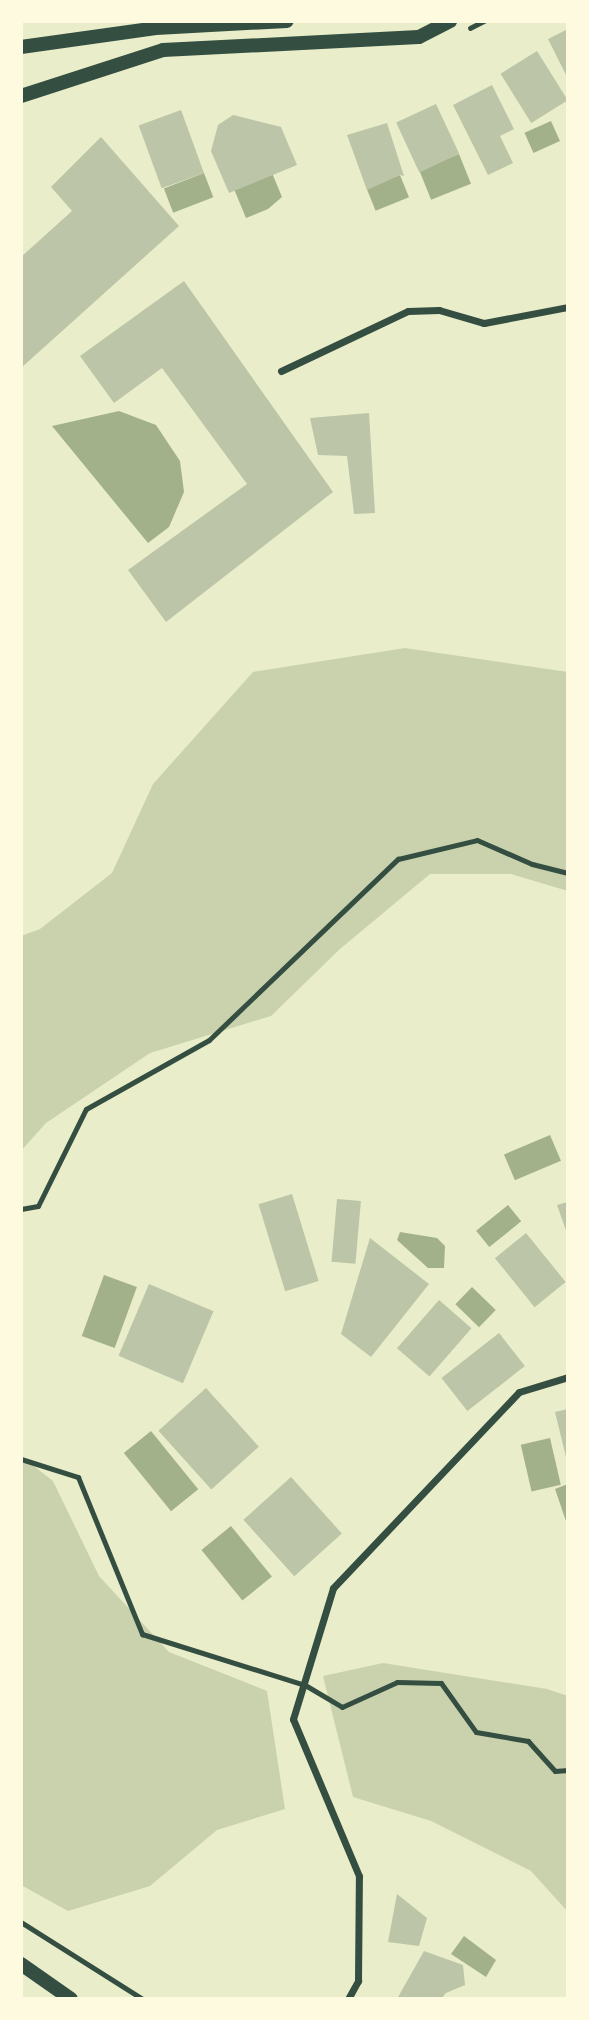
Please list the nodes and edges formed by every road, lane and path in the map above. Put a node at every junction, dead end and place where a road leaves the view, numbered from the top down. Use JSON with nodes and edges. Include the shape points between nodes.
{"nodes":[{"id":1,"x":287,"y":21,"type":"edge"},
{"id":2,"x":450,"y":21,"type":"edge"},
{"id":3,"x":155,"y":24,"type":"edge"},
{"id":4,"x":21,"y":47,"type":"edge"},
{"id":5,"x":21,"y":96,"type":"edge"},
{"id":6,"x":568,"y":307,"type":"edge"},
{"id":7,"x":281,"y":371,"type":"dead end"},
{"id":8,"x":568,"y":873,"type":"edge"},
{"id":9,"x":21,"y":1209,"type":"edge"},
{"id":10,"x":568,"y":1377,"type":"edge"},
{"id":11,"x":21,"y":1460,"type":"edge"},
{"id":12,"x":305,"y":1685,"type":"junction"},
{"id":13,"x":568,"y":1770,"type":"edge"},
{"id":14,"x":21,"y":1922,"type":"edge"},
{"id":15,"x":21,"y":1964,"type":"edge"},
{"id":16,"x":71,"y":1999,"type":"edge"},
{"id":17,"x":143,"y":1999,"type":"edge"},
{"id":18,"x":348,"y":1999,"type":"edge"}],
"edges":[{"from":1,"to":3,"type":"main road"},
{"from":2,"to":5,"type":"main road","via":[[419,37],[163,50]]},
{"from":3,"to":4,"type":"main road"},
{"from":6,"to":7,"type":"street","via":[[484,323],[439,310],[408,312]]},
{"from":8,"to":9,"type":"lane","via":[[532,864],[477,840],[398,859],[208,1040],[86,1109],[38,1206]]},
{"from":10,"to":12,"type":"street","via":[[519,1392],[333,1588]]},
{"from":11,"to":12,"type":"lane","via":[[78,1477],[142,1634]]},
{"from":12,"to":13,"type":"lane","via":[[342,1707],[397,1682],[441,1684],[476,1732],[528,1741],[555,1771]]},
{"from":12,"to":18,"type":"street","via":[[293,1719],[359,1876],[358,1982]]},
{"from":14,"to":17,"type":"path"},
{"from":15,"to":16,"type":"main road"}]}
